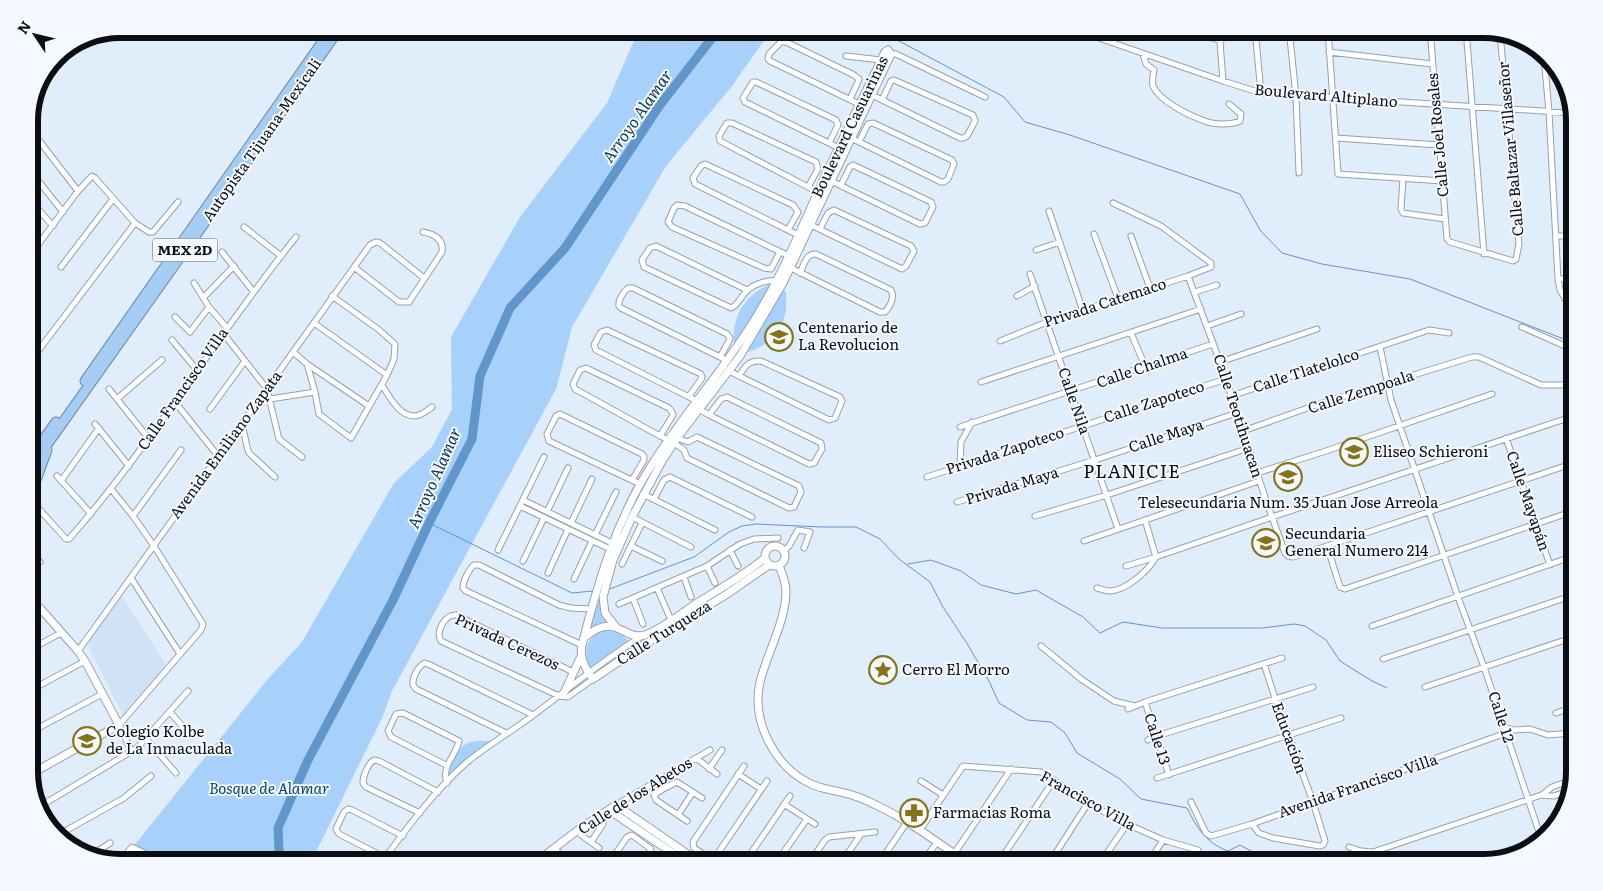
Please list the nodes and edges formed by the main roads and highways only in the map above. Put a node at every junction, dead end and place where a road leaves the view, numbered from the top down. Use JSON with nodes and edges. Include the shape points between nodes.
{"nodes":[{"id":1,"x":325,"y":38,"type":"edge"},
{"id":2,"x":333,"y":38,"type":"edge"},
{"id":3,"x":50,"y":441,"type":"junction"},
{"id":4,"x":38,"y":447,"type":"edge"},
{"id":5,"x":38,"y":458,"type":"edge"},
{"id":6,"x":38,"y":479,"type":"edge"}],
"edges":[{"from":1,"to":4,"type":"highway","name":"Autopista Tijuana-Mexicali","number":"MEX 2D"},
{"from":2,"to":3,"type":"highway","name":"Autopista Tijuana-Mexicali","number":"MEX 2D"},
{"from":3,"to":5,"type":"highway","name":"Autopista Tijuana-Mexicali","number":"MEX 2D"},
{"from":3,"to":6,"type":"highway"}]}
